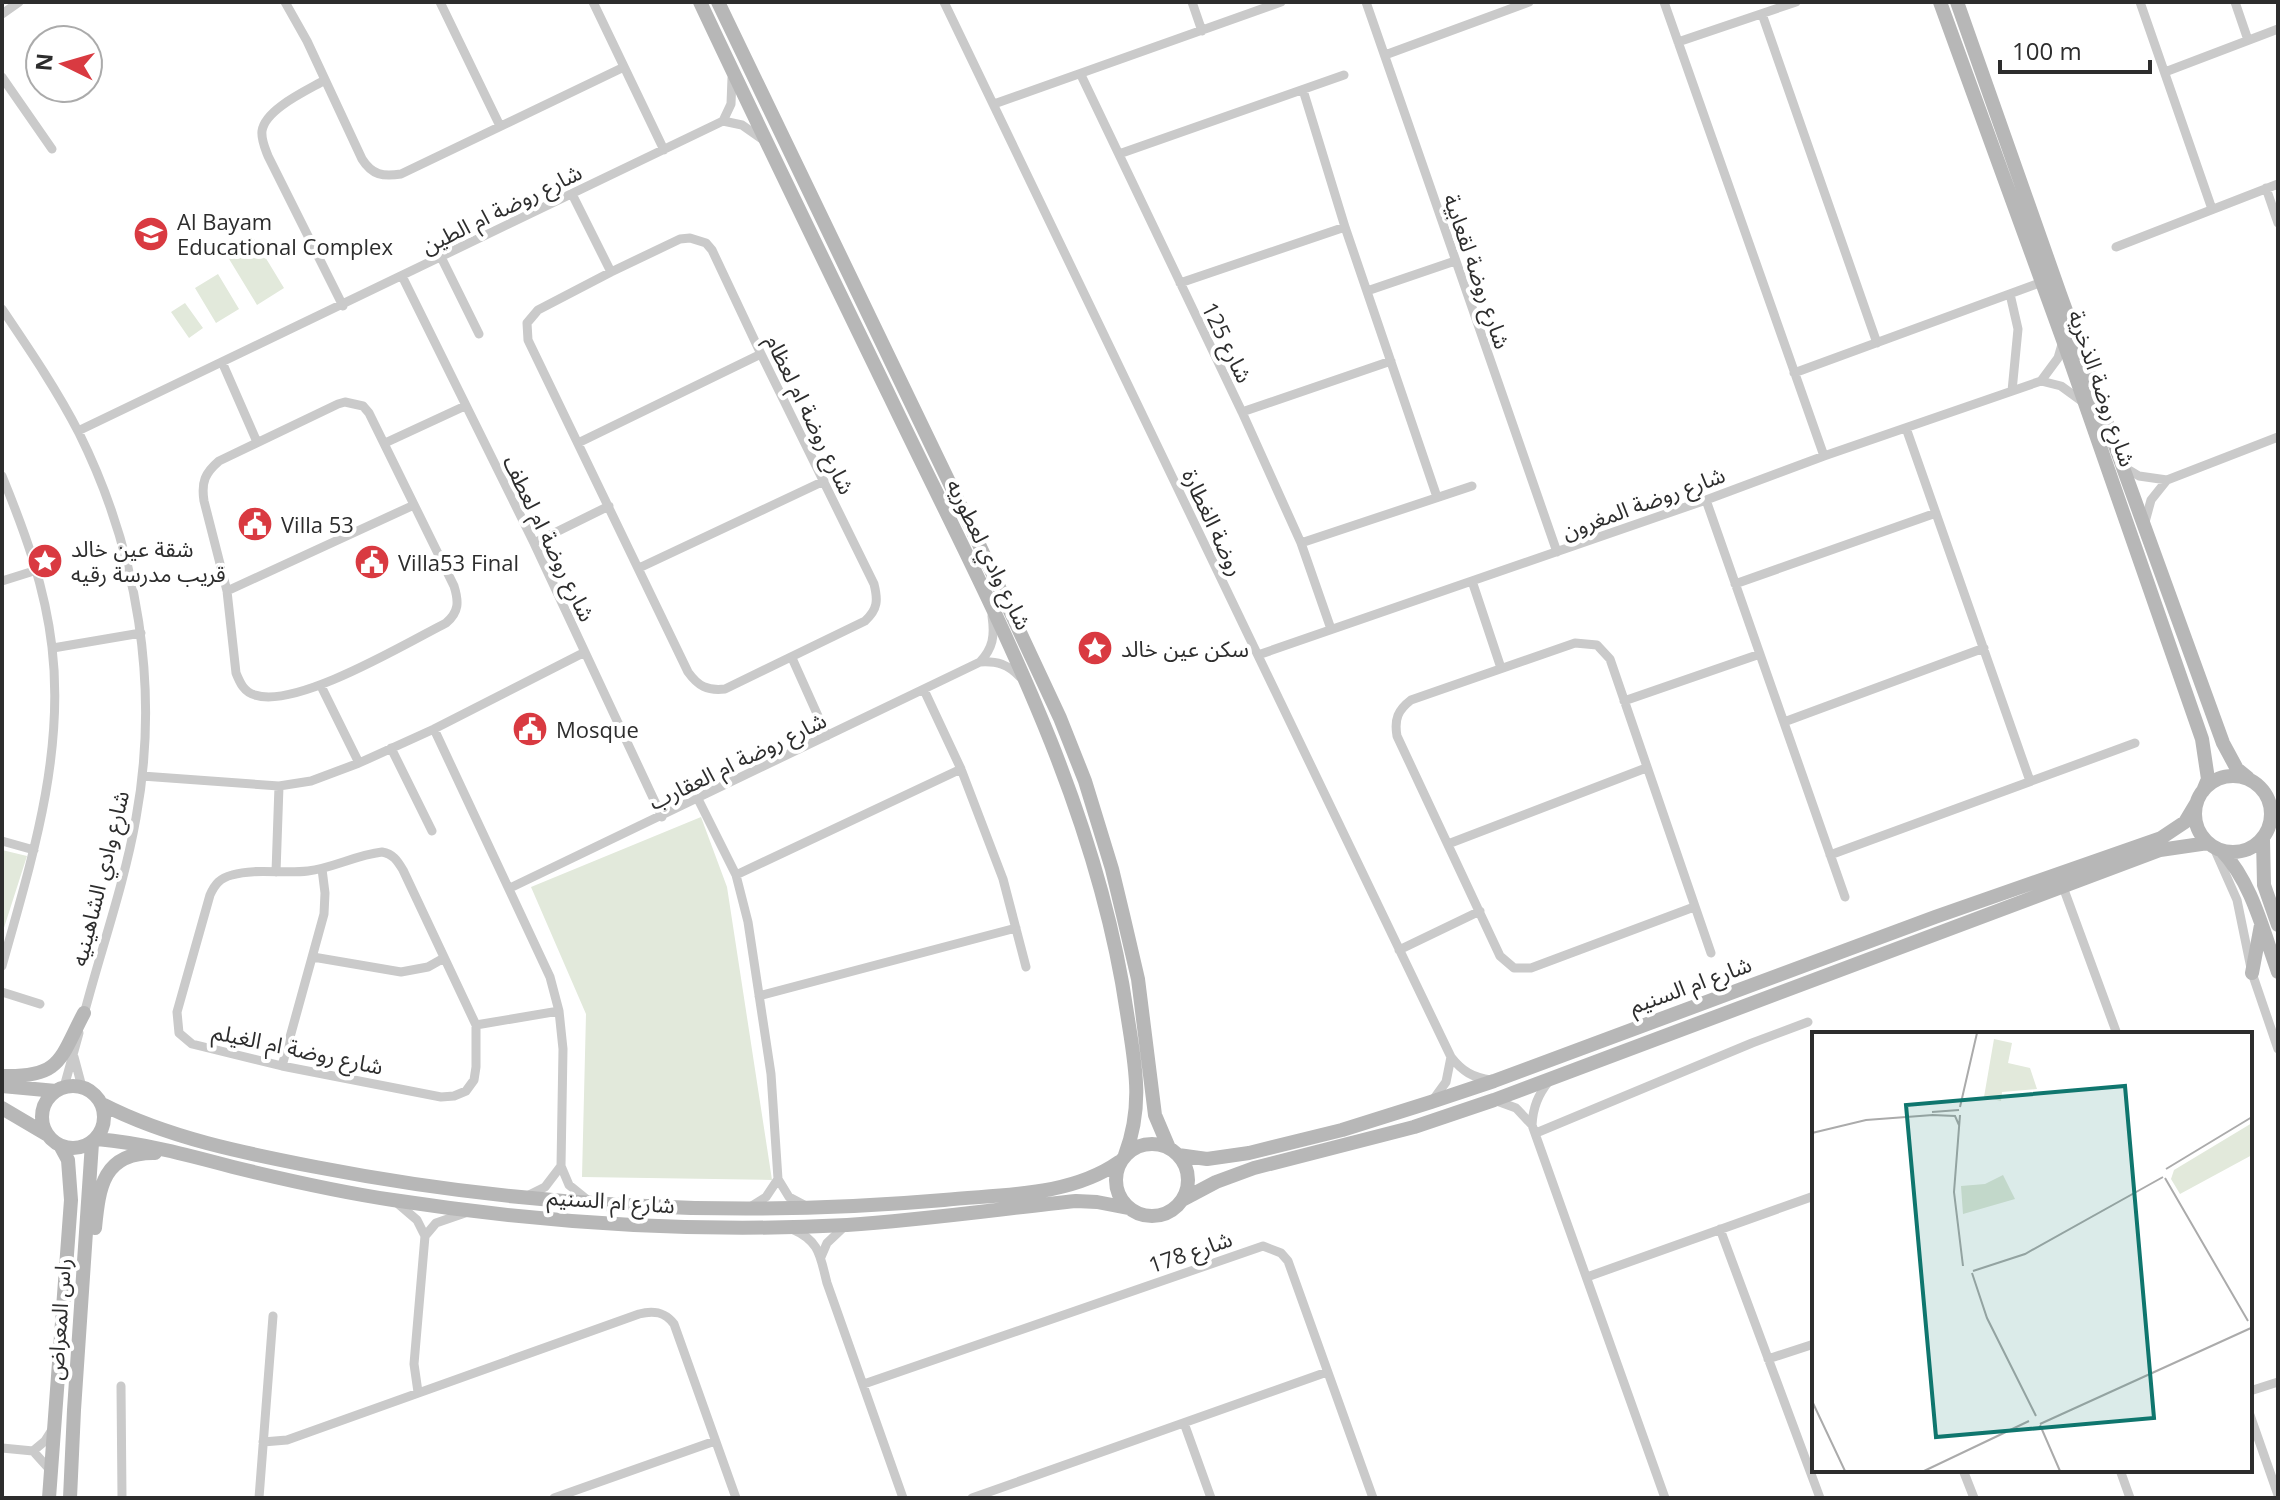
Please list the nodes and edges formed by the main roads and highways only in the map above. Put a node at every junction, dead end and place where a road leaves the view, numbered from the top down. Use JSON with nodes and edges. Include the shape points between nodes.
{"nodes":[{"id":1,"x":700,"y":2,"type":"edge"},
{"id":2,"x":718,"y":2,"type":"edge"},
{"id":3,"x":1940,"y":2,"type":"edge"},
{"id":4,"x":1957,"y":2,"type":"edge"},
{"id":5,"x":2253,"y":781,"type":"junction"},
{"id":6,"x":2278,"y":790,"type":"edge"},
{"id":7,"x":2200,"y":796,"type":"junction"},
{"id":8,"x":2274,"y":822,"type":"edge"},
{"id":9,"x":2263,"y":839,"type":"junction"},
{"id":10,"x":2215,"y":847,"type":"junction"},
{"id":11,"x":2276,"y":917,"type":"edge"},
{"id":12,"x":2261,"y":924,"type":"junction"},
{"id":13,"x":2278,"y":972,"type":"edge"},
{"id":14,"x":2252,"y":973,"type":"road end"},
{"id":15,"x":84,"y":1013,"type":"road end"},
{"id":16,"x":2,"y":1076,"type":"edge"},
{"id":17,"x":2,"y":1086,"type":"edge"},
{"id":18,"x":60,"y":1089,"type":"junction"},
{"id":19,"x":102,"y":1104,"type":"junction"},
{"id":20,"x":2,"y":1108,"type":"edge"},
{"id":21,"x":47,"y":1134,"type":"junction"},
{"id":22,"x":94,"y":1141,"type":"junction"},
{"id":23,"x":61,"y":1147,"type":"junction"},
{"id":24,"x":1174,"y":1152,"type":"junction"},
{"id":25,"x":183,"y":1154,"type":"junction"},
{"id":26,"x":1122,"y":1158,"type":"junction"},
{"id":27,"x":1182,"y":1200,"type":"junction"},
{"id":28,"x":1128,"y":1208,"type":"junction"},
{"id":29,"x":79,"y":1335,"type":"junction"},
{"id":30,"x":71,"y":1495,"type":"edge"},
{"id":31,"x":49,"y":1498,"type":"edge"}],
"edges":[{"from":1,"to":26,"type":"main road","name":"شارع وادي لعطوريه","via":[[991,607],[1074,799],[1123,981],[1137,1116]]},
{"from":2,"to":24,"type":"main road","name":"شارع وادي لعطوريه","via":[[982,551],[1085,781],[1138,979],[1155,1115]]},
{"from":3,"to":7,"type":"main road","name":"شارع روضة الذخرية","via":[[2202,739],[2208,779]]},
{"from":4,"to":5,"type":"main road","name":"شارع روضة الذخرية","via":[[2223,743],[2237,769]]},
{"from":5,"to":6,"type":"main road"},
{"from":5,"to":7,"type":"main road","via":[[2223,776]]},
{"from":5,"to":8,"type":"main road","via":[[2270,802]]},
{"from":7,"to":10,"type":"main road","via":[[2197,826]]},
{"from":7,"to":24,"type":"main road","name":"شارع ام السنيم","via":[[2185,822],[2161,838],[1494,1081],[1342,1130],[1249,1153],[1207,1159]]},
{"from":8,"to":9,"type":"main road"},
{"from":9,"to":10,"type":"main road","via":[[2240,852]]},
{"from":9,"to":11,"type":"main road","via":[[2264,885]]},
{"from":10,"to":12,"type":"main road","via":[[2241,875]]},
{"from":10,"to":27,"type":"main road","name":"شارع ام السنيم","via":[[2160,850],[1494,1100],[1400,1131],[1254,1168]]},
{"from":12,"to":13,"type":"main road"},
{"from":12,"to":14,"type":"main road"},
{"from":15,"to":16,"type":"main road","via":[[53,1067]]},
{"from":17,"to":18,"type":"main road"},
{"from":18,"to":19,"type":"main road","via":[[82,1087]]},
{"from":18,"to":21,"type":"main road","via":[[49,1098],[42,1116]]},
{"from":19,"to":22,"type":"main road","via":[[105,1122]]},
{"from":19,"to":26,"type":"main road","name":"شارع ام السنيم","via":[[162,1130],[280,1160],[405,1183],[663,1208],[892,1204],[1056,1188],[1095,1176]]},
{"from":20,"to":21,"type":"main road"},
{"from":21,"to":23,"type":"main road"},
{"from":22,"to":23,"type":"main road","via":[[77,1149]]},
{"from":22,"to":25,"type":"main road","name":"شارع ام السنيم"},
{"from":22,"to":29,"type":"main road","name":"راس المعراض"},
{"from":23,"to":31,"type":"main road","name":"راس المعراض","via":[[68,1160],[71,1200]]},
{"from":24,"to":26,"type":"main road","via":[[1146,1144]]},
{"from":24,"to":27,"type":"main road","via":[[1188,1177]]},
{"from":25,"to":28,"type":"main road","name":"شارع ام السنيم","via":[[394,1200],[622,1226],[846,1225],[1076,1201]]},
{"from":25,"to":29,"type":"main road","via":[[136,1154],[104,1177],[91,1290]]},
{"from":26,"to":28,"type":"main road","via":[[1116,1188]]},
{"from":27,"to":28,"type":"main road","via":[[1173,1209],[1150,1216]]},
{"from":29,"to":30,"type":"main road","name":"راس المعراض"}]}
